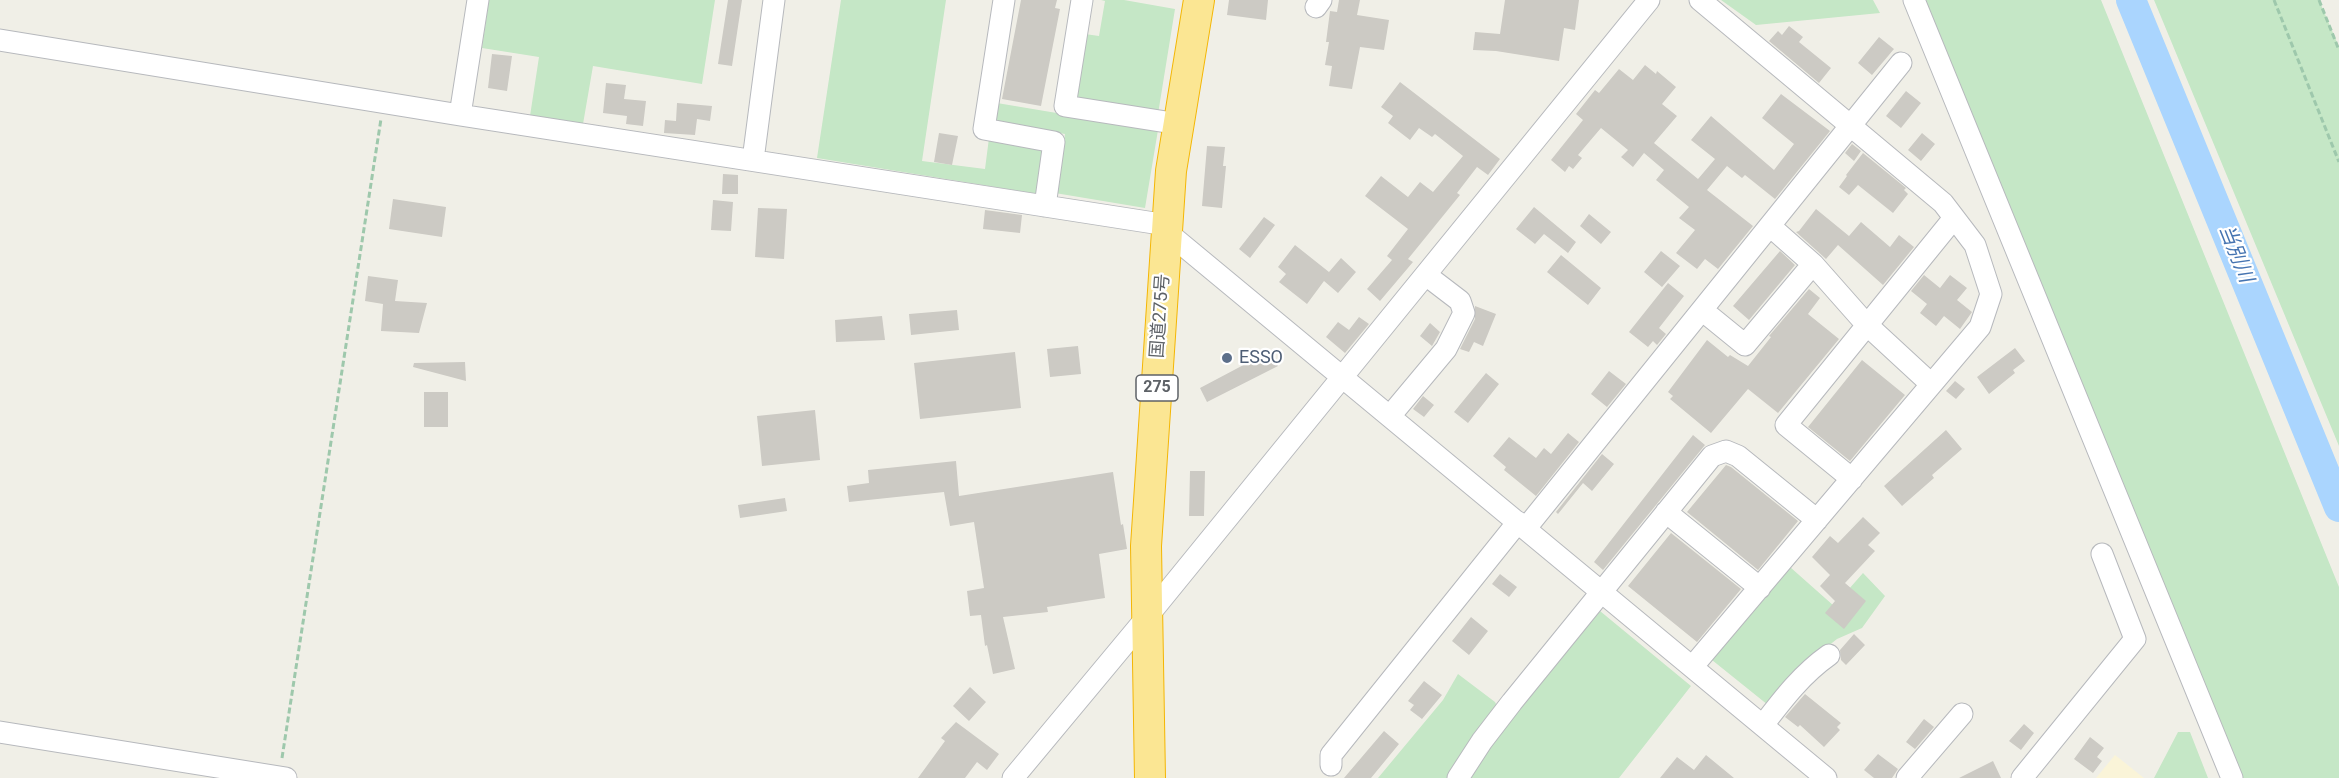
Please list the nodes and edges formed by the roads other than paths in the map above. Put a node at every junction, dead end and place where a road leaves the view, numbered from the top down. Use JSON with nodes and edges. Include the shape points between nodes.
{"nodes":[{"id":1,"x":478,"y":0,"type":"edge"},
{"id":2,"x":774,"y":0,"type":"edge"},
{"id":3,"x":1004,"y":0,"type":"edge"},
{"id":4,"x":1082,"y":0,"type":"edge"},
{"id":5,"x":1199,"y":0,"type":"edge"},
{"id":6,"x":1649,"y":0,"type":"edge"},
{"id":7,"x":1700,"y":0,"type":"edge"},
{"id":8,"x":1914,"y":0,"type":"edge"},
{"id":9,"x":0,"y":40,"type":"edge"},
{"id":10,"x":1901,"y":63,"type":"dead end"},
{"id":11,"x":460,"y":115,"type":"junction"},
{"id":12,"x":1179,"y":124,"type":"junction"},
{"id":13,"x":1851,"y":126,"type":"junction"},
{"id":14,"x":753,"y":160,"type":"junction"},
{"id":15,"x":1045,"y":206,"type":"junction"},
{"id":16,"x":1954,"y":218,"type":"junction"},
{"id":17,"x":1770,"y":226,"type":"junction"},
{"id":18,"x":1167,"y":228,"type":"junction"},
{"id":19,"x":1813,"y":264,"type":"junction"},
{"id":20,"x":1426,"y":274,"type":"junction"},
{"id":21,"x":1702,"y":310,"type":"junction"},
{"id":22,"x":1866,"y":324,"type":"junction"},
{"id":23,"x":1342,"y":377,"type":"junction"},
{"id":24,"x":1931,"y":384,"type":"junction"},
{"id":25,"x":1390,"y":416,"type":"junction"},
{"id":26,"x":1852,"y":479,"type":"junction"},
{"id":27,"x":1666,"y":512,"type":"junction"},
{"id":28,"x":1816,"y":520,"type":"junction"},
{"id":29,"x":1522,"y":525,"type":"junction"},
{"id":30,"x":2102,"y":554,"type":"dead end"},
{"id":31,"x":1760,"y":588,"type":"junction"},
{"id":32,"x":1602,"y":591,"type":"junction"},
{"id":33,"x":1147,"y":617,"type":"junction"},
{"id":34,"x":1829,"y":655,"type":"dead end"},
{"id":35,"x":1693,"y":666,"type":"junction"},
{"id":36,"x":1962,"y":714,"type":"dead end"},
{"id":37,"x":1763,"y":725,"type":"junction"},
{"id":38,"x":0,"y":732,"type":"edge"},
{"id":39,"x":1331,"y":765,"type":"dead end"},
{"id":40,"x":282,"y":778,"type":"edge"},
{"id":41,"x":1013,"y":778,"type":"edge"},
{"id":42,"x":1150,"y":778,"type":"edge"},
{"id":43,"x":1458,"y":778,"type":"edge"},
{"id":44,"x":1827,"y":778,"type":"edge"},
{"id":45,"x":1907,"y":778,"type":"edge"},
{"id":46,"x":2022,"y":778,"type":"edge"},
{"id":47,"x":2232,"y":778,"type":"edge"}],
"edges":[{"from":1,"to":11,"type":"street"},
{"from":2,"to":14,"type":"street"},
{"from":3,"to":15,"type":"street","via":[[984,129],[1054,142]]},
{"from":4,"to":12,"type":"street","via":[[1065,106]]},
{"from":5,"to":12,"type":"highway","name":"国道275号","number":"275"},
{"from":6,"to":20,"type":"street"},
{"from":7,"to":13,"type":"street"},
{"from":8,"to":47,"type":"street"},
{"from":9,"to":11,"type":"street"},
{"from":10,"to":13,"type":"street"},
{"from":11,"to":14,"type":"street"},
{"from":12,"to":18,"type":"highway","name":"国道275号","number":"275"},
{"from":13,"to":16,"type":"street","via":[[1943,203]]},
{"from":13,"to":17,"type":"street"},
{"from":14,"to":15,"type":"street"},
{"from":15,"to":18,"type":"street"},
{"from":16,"to":22,"type":"street"},
{"from":16,"to":24,"type":"street","via":[[1975,245],[1991,294],[1980,327]]},
{"from":17,"to":19,"type":"street"},
{"from":17,"to":21,"type":"street"},
{"from":18,"to":23,"type":"street"},
{"from":18,"to":33,"type":"highway","name":"国道275号","number":"275","via":[[1146,546]]},
{"from":19,"to":21,"type":"street","via":[[1745,345]]},
{"from":19,"to":22,"type":"street"},
{"from":20,"to":23,"type":"street"},
{"from":20,"to":25,"type":"street","via":[[1460,301],[1464,313],[1446,349]]},
{"from":21,"to":29,"type":"street"},
{"from":22,"to":24,"type":"street"},
{"from":22,"to":26,"type":"street","via":[[1786,425]]},
{"from":23,"to":25,"type":"street"},
{"from":23,"to":33,"type":"street"},
{"from":24,"to":26,"type":"street"},
{"from":25,"to":29,"type":"street"},
{"from":26,"to":28,"type":"street"},
{"from":27,"to":28,"type":"street","via":[[1712,456],[1726,452],[1738,456]]},
{"from":27,"to":31,"type":"street"},
{"from":27,"to":32,"type":"street"},
{"from":28,"to":31,"type":"street"},
{"from":29,"to":32,"type":"street"},
{"from":29,"to":39,"type":"street","via":[[1331,755]]},
{"from":30,"to":46,"type":"street","via":[[2135,639]]},
{"from":31,"to":35,"type":"street"},
{"from":32,"to":35,"type":"street"},
{"from":32,"to":43,"type":"street","via":[[1482,741]]},
{"from":33,"to":41,"type":"street"},
{"from":33,"to":42,"type":"highway","name":"国道275号","number":"275"},
{"from":34,"to":37,"type":"street","via":[[1796,683]]},
{"from":35,"to":37,"type":"street"},
{"from":36,"to":45,"type":"street"},
{"from":37,"to":44,"type":"street"},
{"from":38,"to":40,"type":"street"}]}
